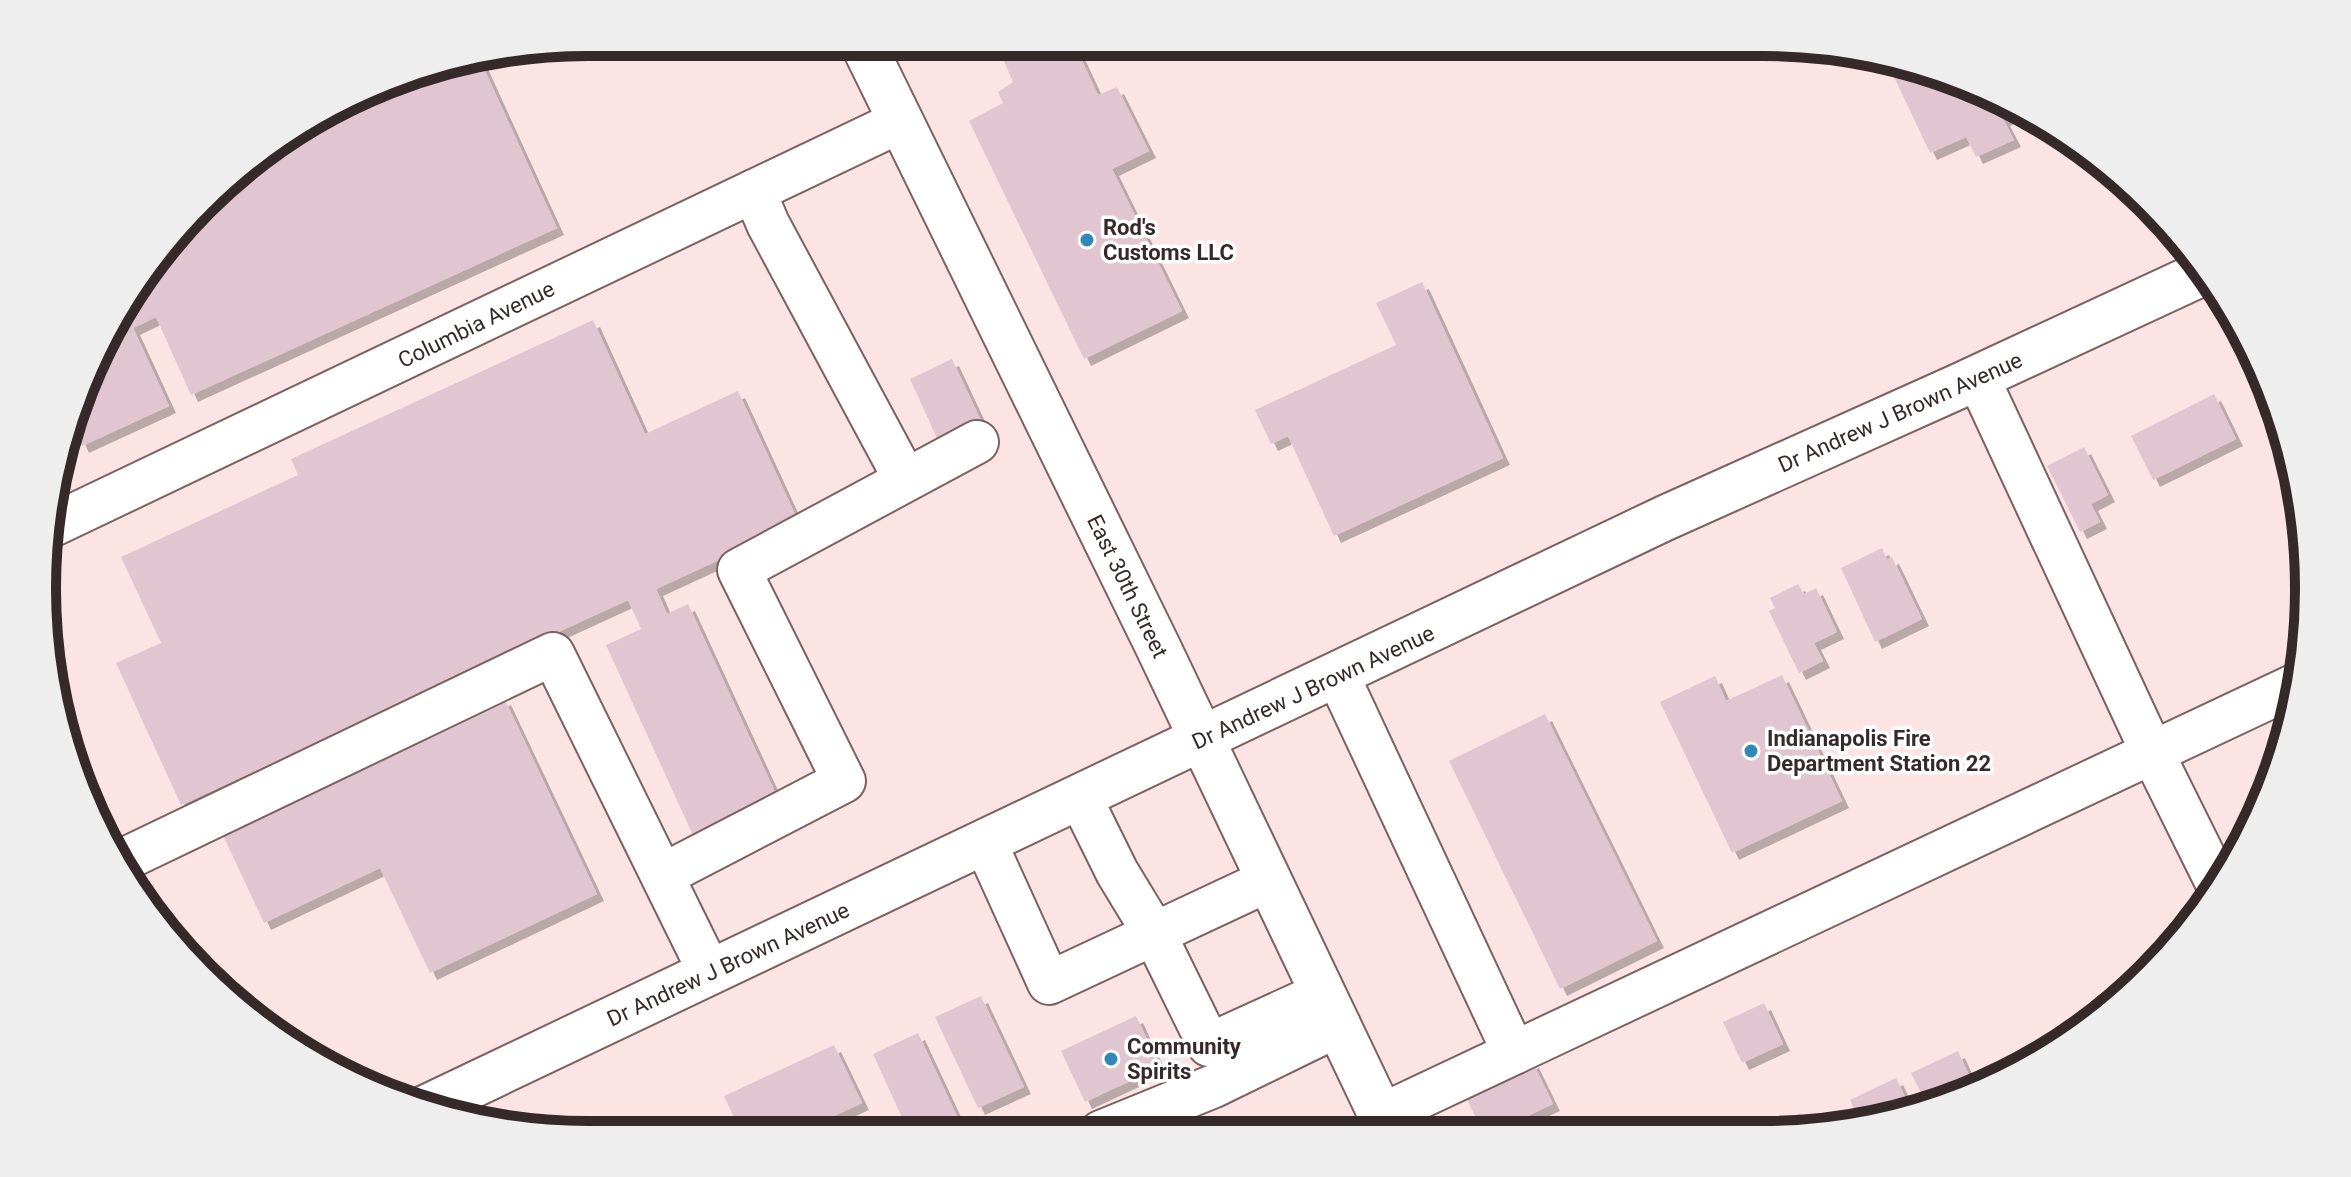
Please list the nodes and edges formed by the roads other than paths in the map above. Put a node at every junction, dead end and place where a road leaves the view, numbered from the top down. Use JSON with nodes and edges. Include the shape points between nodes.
{"nodes":[{"id":1,"x":869,"y":56,"type":"edge"},
{"id":2,"x":901,"y":121,"type":"junction"},
{"id":3,"x":754,"y":191,"type":"junction"},
{"id":4,"x":2194,"y":277,"type":"edge"},
{"id":5,"x":1978,"y":378,"type":"junction"},
{"id":6,"x":977,"y":442,"type":"dead end"},
{"id":7,"x":905,"y":479,"type":"junction"},
{"id":8,"x":61,"y":521,"type":"edge"},
{"id":9,"x":1338,"y":676,"type":"junction"},
{"id":10,"x":2285,"y":690,"type":"edge"},
{"id":11,"x":1202,"y":739,"type":"junction"},
{"id":12,"x":2152,"y":752,"type":"junction"},
{"id":13,"x":1080,"y":797,"type":"junction"},
{"id":14,"x":985,"y":842,"type":"junction"},
{"id":15,"x":129,"y":857,"type":"edge"},
{"id":16,"x":2212,"y":873,"type":"edge"},
{"id":17,"x":663,"y":875,"type":"junction"},
{"id":18,"x":1269,"y":880,"type":"junction"},
{"id":19,"x":1154,"y":933,"type":"junction"},
{"id":20,"x":710,"y":973,"type":"junction"},
{"id":21,"x":1331,"y":1009,"type":"junction"},
{"id":22,"x":1514,"y":1053,"type":"junction"},
{"id":23,"x":441,"y":1100,"type":"edge"},
{"id":24,"x":1128,"y":1121,"type":"edge"},
{"id":25,"x":1385,"y":1121,"type":"edge"},
{"id":26,"x":1390,"y":1121,"type":"edge"}],
"edges":[{"from":1,"to":2,"type":"main road","name":"East 30th Street"},
{"from":2,"to":3,"type":"street","name":"Columbia Avenue"},
{"from":2,"to":11,"type":"main road","name":"East 30th Street"},
{"from":3,"to":7,"type":"street"},
{"from":3,"to":8,"type":"street","name":"Columbia Avenue"},
{"from":4,"to":5,"type":"main road","name":"Dr Andrew J Brown Avenue"},
{"from":5,"to":9,"type":"main road","name":"Dr Andrew J Brown Avenue","via":[[1665,518]]},
{"from":5,"to":12,"type":"street"},
{"from":6,"to":7,"type":"street"},
{"from":7,"to":17,"type":"street","via":[[739,570],[844,781]]},
{"from":9,"to":11,"type":"main road","name":"Dr Andrew J Brown Avenue"},
{"from":9,"to":22,"type":"street"},
{"from":10,"to":12,"type":"street"},
{"from":11,"to":13,"type":"main road","name":"Dr Andrew J Brown Avenue"},
{"from":11,"to":18,"type":"main road","name":"East 30th Street"},
{"from":12,"to":16,"type":"street"},
{"from":12,"to":22,"type":"street"},
{"from":13,"to":14,"type":"main road","name":"Dr Andrew J Brown Avenue"},
{"from":13,"to":19,"type":"street"},
{"from":14,"to":19,"type":"street","via":[[1049,983]]},
{"from":14,"to":20,"type":"main road","name":"Dr Andrew J Brown Avenue"},
{"from":15,"to":17,"type":"street","via":[[553,654]]},
{"from":17,"to":20,"type":"street"},
{"from":18,"to":19,"type":"street"},
{"from":18,"to":21,"type":"main road","name":"East 30th Street"},
{"from":19,"to":21,"type":"street","via":[[1209,1045]]},
{"from":20,"to":23,"type":"main road","name":"Dr Andrew J Brown Avenue"},
{"from":21,"to":24,"type":"street","via":[[1214,1086]]},
{"from":21,"to":25,"type":"main road","name":"East 30th Street"},
{"from":22,"to":26,"type":"street"}]}
